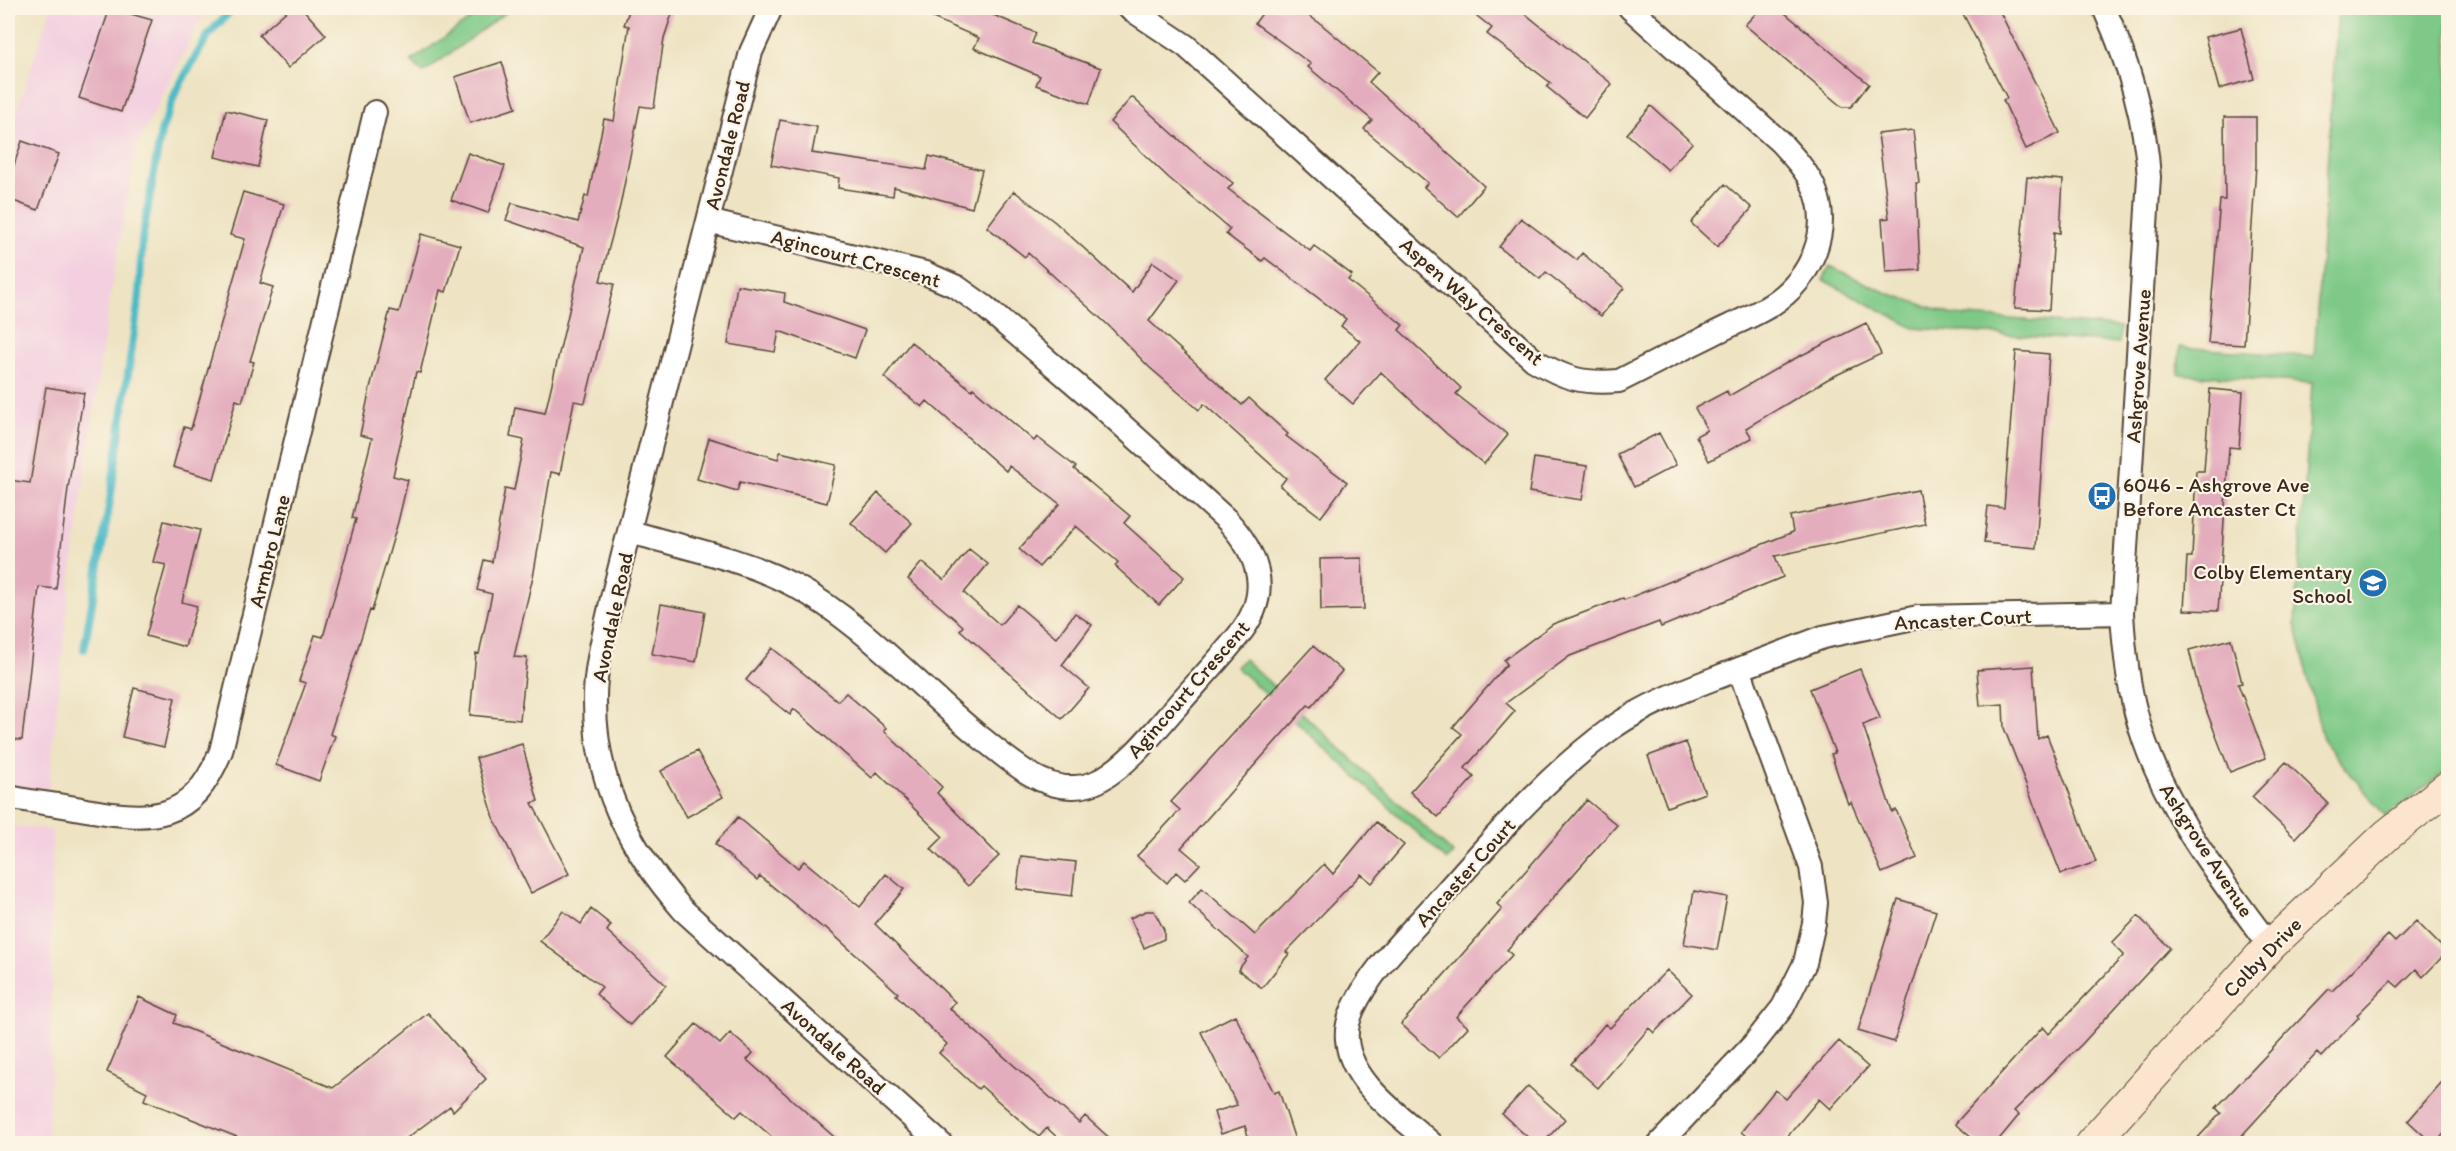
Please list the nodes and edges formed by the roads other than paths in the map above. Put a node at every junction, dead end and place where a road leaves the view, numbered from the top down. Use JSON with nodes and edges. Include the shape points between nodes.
{"nodes":[{"id":1,"x":771,"y":8,"type":"edge"},
{"id":2,"x":1129,"y":8,"type":"edge"},
{"id":3,"x":1630,"y":8,"type":"edge"},
{"id":4,"x":2104,"y":8,"type":"edge"},
{"id":5,"x":375,"y":112,"type":"dead end"},
{"id":6,"x":708,"y":221,"type":"junction"},
{"id":7,"x":631,"y":532,"type":"junction"},
{"id":8,"x":2122,"y":613,"type":"junction"},
{"id":9,"x":1739,"y":669,"type":"junction"},
{"id":10,"x":2448,"y":787,"type":"edge"},
{"id":11,"x":8,"y":797,"type":"edge"},
{"id":12,"x":2270,"y":946,"type":"junction"},
{"id":13,"x":941,"y":1143,"type":"edge"},
{"id":14,"x":1432,"y":1143,"type":"edge"},
{"id":15,"x":1659,"y":1143,"type":"edge"},
{"id":16,"x":2091,"y":1143,"type":"edge"}],
"edges":[{"from":1,"to":6,"type":"street","name":"Avondale Road","via":[[751,52]]},
{"from":2,"to":3,"type":"street","name":"Aspen Way Crescent","via":[[1194,52],[1534,360],[1569,378],[1597,383],[1619,381],[1772,304],[1801,279],[1820,236],[1820,204],[1802,166]]},
{"from":4,"to":8,"type":"street","name":"Ashgrove Avenue","via":[[2122,48],[2142,114],[2149,177]]},
{"from":5,"to":11,"type":"street","name":"Armbro Lane","via":[[221,751],[211,774],[184,803],[152,817],[129,817]]},
{"from":6,"to":7,"type":"street","name":"Avondale Road"},
{"from":6,"to":7,"type":"street","name":"Agincourt Crescent","via":[[925,273],[969,294],[1227,520],[1255,564],[1260,583],[1258,602],[1240,634],[1131,756],[1098,782],[1064,786],[1034,775],[1001,753],[849,622],[803,591],[753,568]]},
{"from":7,"to":13,"type":"street","name":"Avondale Road","via":[[600,654],[595,697],[604,773],[629,838],[683,910]]},
{"from":8,"to":9,"type":"street","name":"Ancaster Court","via":[[1918,617],[1823,637]]},
{"from":8,"to":12,"type":"street","name":"Ashgrove Avenue","via":[[2136,713],[2161,782],[2181,820]]},
{"from":9,"to":14,"type":"street","name":"Ancaster Court","via":[[1640,710],[1585,749],[1465,871],[1389,955],[1361,995],[1347,1038],[1354,1064],[1385,1102]]},
{"from":9,"to":15,"type":"street","via":[[1812,867],[1815,923],[1805,963],[1782,1007],[1753,1046]]},
{"from":10,"to":12,"type":"street","name":"Colby Drive","via":[[2387,835]]},
{"from":12,"to":16,"type":"street","name":"Colby Drive"}]}
